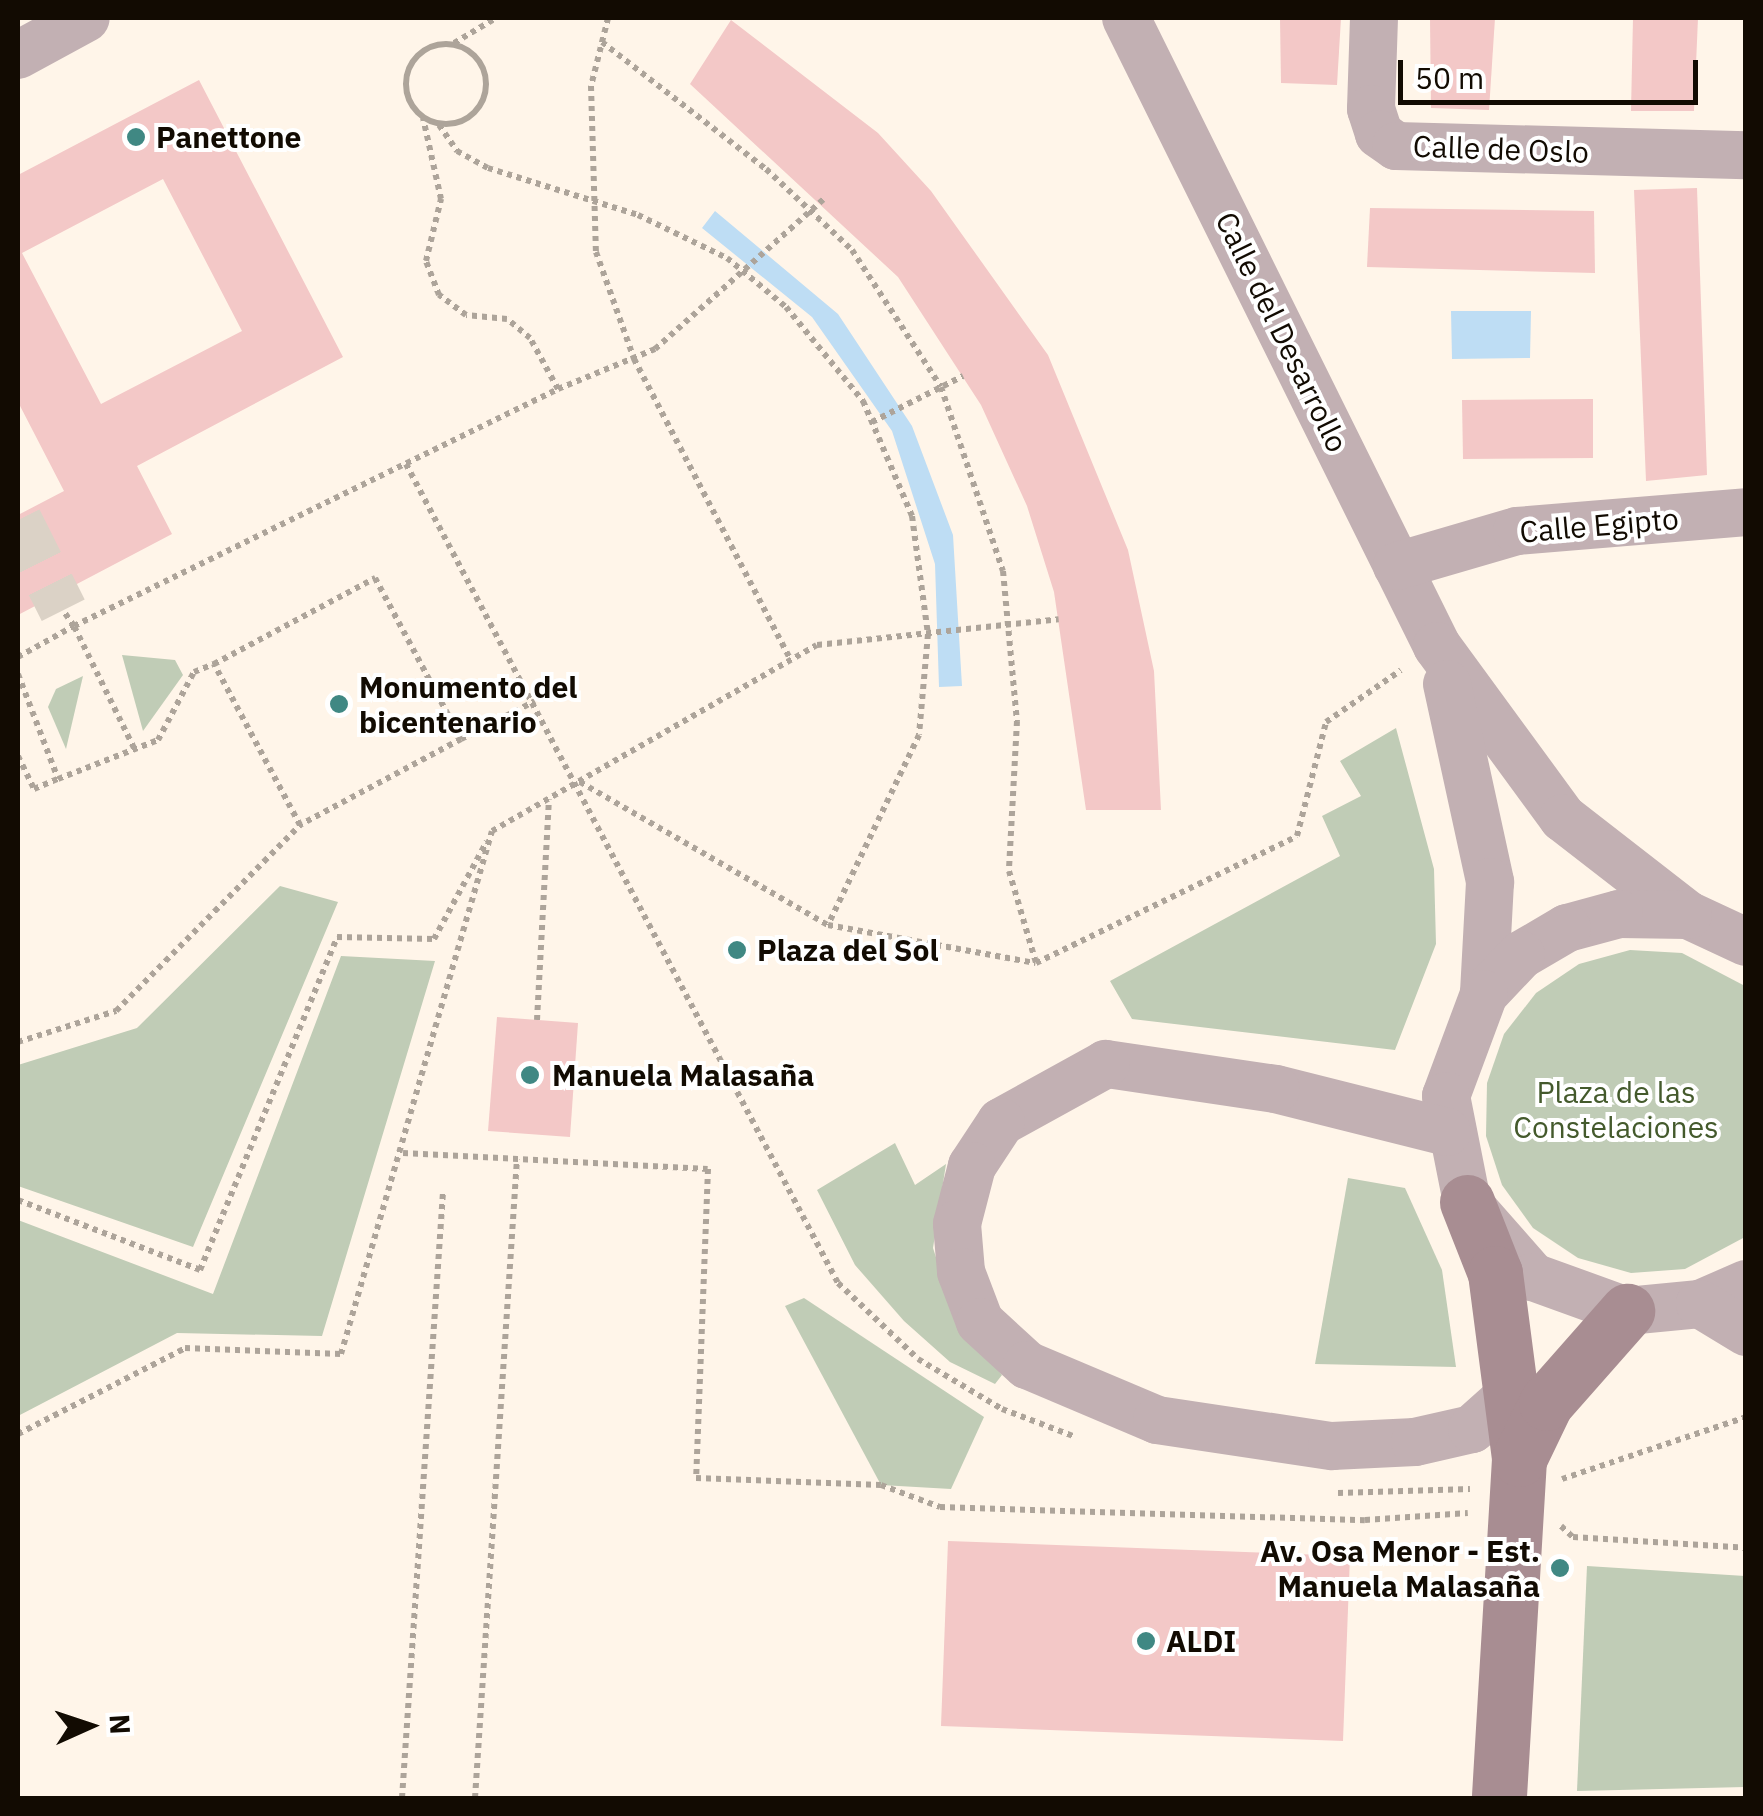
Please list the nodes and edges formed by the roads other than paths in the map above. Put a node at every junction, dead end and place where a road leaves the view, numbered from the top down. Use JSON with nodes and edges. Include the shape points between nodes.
{"nodes":[{"id":1,"x":86,"y":18,"type":"edge"},
{"id":2,"x":1126,"y":18,"type":"edge"},
{"id":3,"x":1374,"y":18,"type":"edge"},
{"id":4,"x":18,"y":54,"type":"edge"},
{"id":5,"x":1746,"y":155,"type":"edge"},
{"id":6,"x":1746,"y":512,"type":"edge"},
{"id":7,"x":1396,"y":566,"type":"junction"},
{"id":8,"x":1437,"y":646,"type":"junction"},
{"id":9,"x":1688,"y":916,"type":"junction"},
{"id":10,"x":1746,"y":942,"type":"edge"},
{"id":11,"x":1484,"y":994,"type":"junction"},
{"id":12,"x":1447,"y":1132,"type":"junction"},
{"id":13,"x":1467,"y":1202,"type":"junction"},
{"id":14,"x":1746,"y":1284,"type":"edge"},
{"id":15,"x":1700,"y":1304,"type":"junction"},
{"id":16,"x":1627,"y":1311,"type":"junction"},
{"id":17,"x":1746,"y":1332,"type":"edge"},
{"id":18,"x":1510,"y":1396,"type":"junction"},
{"id":19,"x":1518,"y":1472,"type":"junction"},
{"id":20,"x":1499,"y":1798,"type":"edge"}],
"edges":[{"from":1,"to":4,"type":"street"},
{"from":2,"to":7,"type":"street","name":"Calle del Desarrollo"},
{"from":3,"to":5,"type":"street","name":"Calle de Oslo","via":[[1371,109],[1379,134],[1396,146]]},
{"from":6,"to":7,"type":"street","name":"Calle Egipto","via":[[1517,531]]},
{"from":7,"to":8,"type":"street","name":"Calle del Desarrollo"},
{"from":8,"to":9,"type":"street","name":"Calle del Desarrollo","via":[[1563,818]]},
{"from":8,"to":11,"type":"street","name":"Calle del Desarrollo","via":[[1490,882]]},
{"from":9,"to":10,"type":"street"},
{"from":9,"to":11,"type":"street","via":[[1619,914],[1567,928],[1522,955]]},
{"from":11,"to":12,"type":"street","via":[[1453,1060]]},
{"from":12,"to":13,"type":"street"},
{"from":12,"to":18,"type":"street","via":[[1258,1086],[1106,1064],[1000,1122],[962,1204],[960,1272],[980,1322],[1027,1365],[1157,1420],[1332,1446],[1415,1442],[1472,1429]]},
{"from":13,"to":16,"type":"street","via":[[1533,1277]]},
{"from":13,"to":18,"type":"street","via":[[1496,1273]]},
{"from":14,"to":15,"type":"street"},
{"from":15,"to":16,"type":"street"},
{"from":15,"to":17,"type":"street"},
{"from":16,"to":19,"type":"street","via":[[1546,1403]]},
{"from":18,"to":19,"type":"street"},
{"from":19,"to":20,"type":"street"}]}
